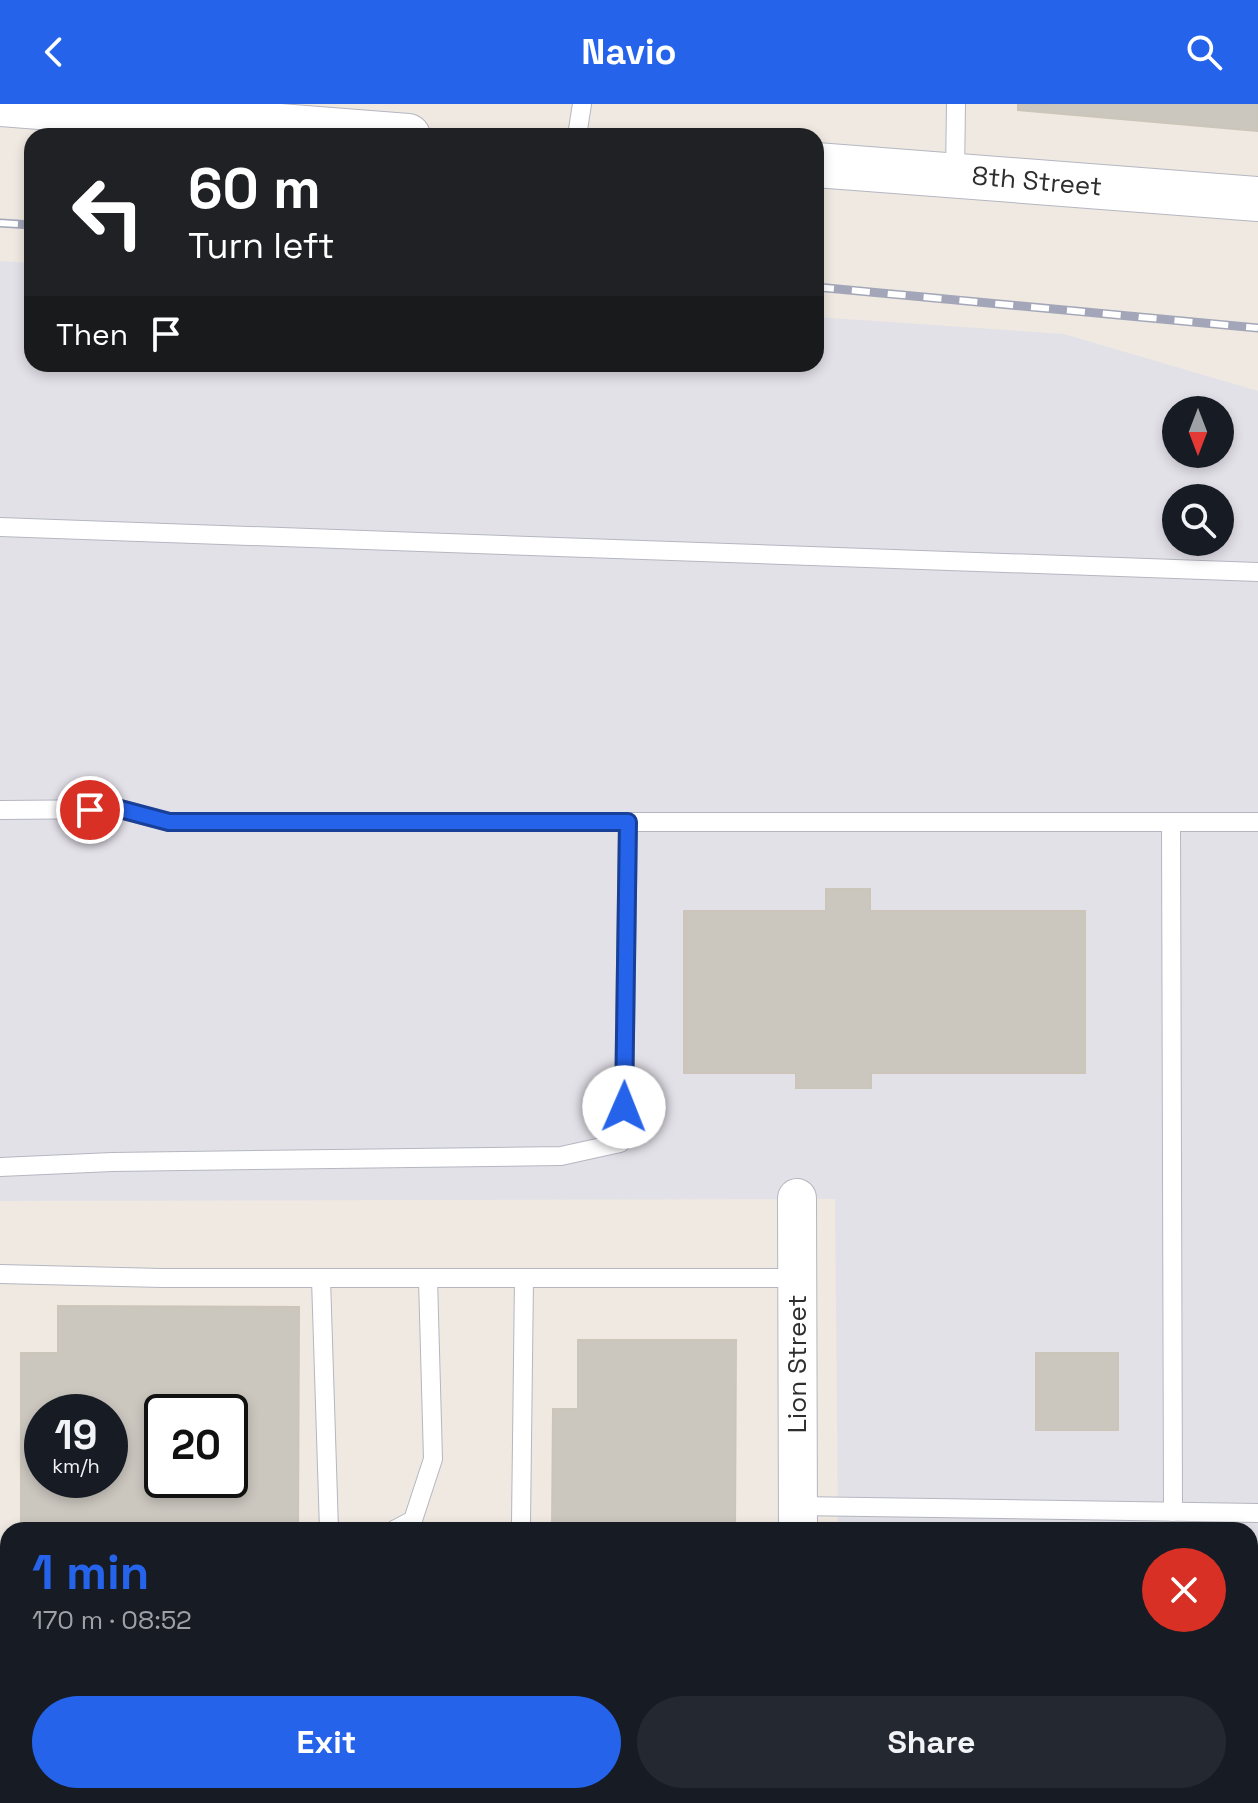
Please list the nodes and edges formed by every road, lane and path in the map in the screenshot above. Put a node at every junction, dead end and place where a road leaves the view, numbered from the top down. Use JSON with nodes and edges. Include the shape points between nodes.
{"nodes":[{"id":1,"x":0,"y":104,"type":"edge"},
{"id":2,"x":582,"y":104,"type":"edge"},
{"id":3,"x":956,"y":104,"type":"edge"},
{"id":4,"x":70,"y":107,"type":"edge"},
{"id":5,"x":315,"y":128,"type":"edge"},
{"id":6,"x":578,"y":128,"type":"edge"},
{"id":7,"x":824,"y":166,"type":"edge"},
{"id":8,"x":955,"y":174,"type":"junction"},
{"id":9,"x":1258,"y":199,"type":"edge"},
{"id":10,"x":0,"y":527,"type":"edge"},
{"id":11,"x":1258,"y":572,"type":"edge"},
{"id":12,"x":0,"y":810,"type":"edge"},
{"id":13,"x":628,"y":822,"type":"junction"},
{"id":14,"x":1171,"y":822,"type":"junction"},
{"id":15,"x":1258,"y":822,"type":"edge"},
{"id":16,"x":0,"y":1167,"type":"edge"},
{"id":17,"x":797,"y":1198,"type":"dead end"},
{"id":18,"x":0,"y":1274,"type":"edge"},
{"id":19,"x":797,"y":1278,"type":"junction"},
{"id":20,"x":321,"y":1279,"type":"junction"},
{"id":21,"x":428,"y":1279,"type":"junction"},
{"id":22,"x":524,"y":1279,"type":"junction"},
{"id":23,"x":1173,"y":1512,"type":"junction"},
{"id":24,"x":1258,"y":1513,"type":"edge"},
{"id":25,"x":797,"y":1518,"type":"edge"},
{"id":26,"x":1196,"y":1521,"type":"edge"},
{"id":27,"x":329,"y":1522,"type":"edge"},
{"id":28,"x":409,"y":1522,"type":"edge"},
{"id":29,"x":521,"y":1522,"type":"edge"}],
"edges":[{"from":1,"to":4,"type":"street"},
{"from":2,"to":6,"type":"lane"},
{"from":3,"to":8,"type":"lane"},
{"from":4,"to":5,"type":"street"},
{"from":7,"to":8,"type":"street","name":"8th Street"},
{"from":8,"to":9,"type":"street","name":"8th Street"},
{"from":10,"to":11,"type":"lane"},
{"from":12,"to":13,"type":"lane","via":[[120,809],[169,822]]},
{"from":13,"to":14,"type":"lane"},
{"from":13,"to":16,"type":"lane","via":[[620,1143],[561,1156]]},
{"from":14,"to":15,"type":"lane"},
{"from":14,"to":23,"type":"lane"},
{"from":17,"to":19,"type":"street","name":"Lion Street"},
{"from":18,"to":20,"type":"lane"},
{"from":19,"to":22,"type":"lane"},
{"from":19,"to":25,"type":"street","name":"Lion Street"},
{"from":20,"to":21,"type":"lane"},
{"from":20,"to":27,"type":"lane"},
{"from":21,"to":22,"type":"lane"},
{"from":21,"to":28,"type":"lane","via":[[433,1459]]},
{"from":22,"to":29,"type":"lane"},
{"from":23,"to":25,"type":"lane"},
{"from":23,"to":26,"type":"lane"},
{"from":24,"to":26,"type":"lane"}]}
